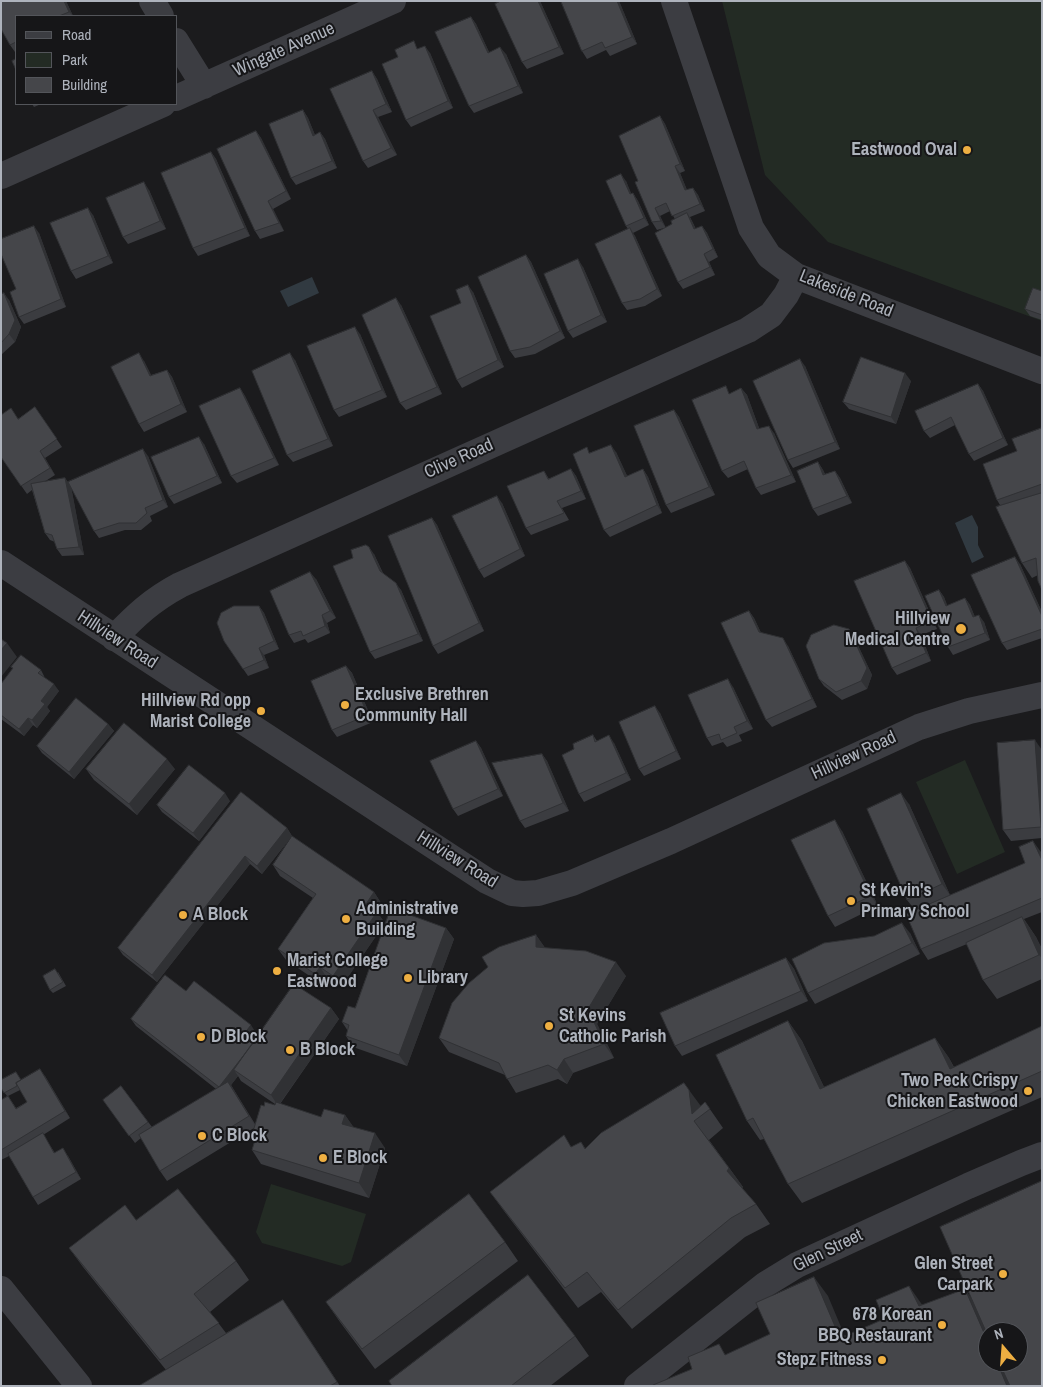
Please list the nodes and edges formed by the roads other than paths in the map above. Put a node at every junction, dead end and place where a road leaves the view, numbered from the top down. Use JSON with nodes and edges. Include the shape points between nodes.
{"nodes":[{"id":1,"x":152,"y":1,"type":"edge"},
{"id":2,"x":392,"y":1,"type":"edge"},
{"id":3,"x":674,"y":1,"type":"edge"},
{"id":4,"x":160,"y":15,"type":"edge"},
{"id":5,"x":178,"y":44,"type":"edge"},
{"id":6,"x":204,"y":86,"type":"junction"},
{"id":7,"x":178,"y":97,"type":"edge"},
{"id":8,"x":161,"y":105,"type":"edge"},
{"id":9,"x":1,"y":176,"type":"edge"},
{"id":10,"x":796,"y":276,"type":"junction"},
{"id":11,"x":1042,"y":371,"type":"edge"},
{"id":12,"x":1,"y":563,"type":"edge"},
{"id":13,"x":114,"y":638,"type":"junction"},
{"id":14,"x":1042,"y":696,"type":"edge"},
{"id":15,"x":1042,"y":1155,"type":"edge"},
{"id":16,"x":1,"y":1289,"type":"edge"},
{"id":17,"x":79,"y":1386,"type":"edge"},
{"id":18,"x":637,"y":1386,"type":"edge"}],
"edges":[{"from":1,"to":4,"type":"street"},
{"from":2,"to":6,"type":"street","name":"Wingate Avenue"},
{"from":3,"to":10,"type":"street","name":"Lakeside Road","via":[[751,228],[769,256]]},
{"from":5,"to":6,"type":"street"},
{"from":6,"to":7,"type":"street","name":"Wingate Avenue"},
{"from":8,"to":9,"type":"street"},
{"from":10,"to":11,"type":"street","name":"Lakeside Road"},
{"from":10,"to":13,"type":"street","name":"Clive Road","via":[[771,315],[748,330],[180,584],[158,597]]},
{"from":12,"to":13,"type":"street","name":"Hillview Road"},
{"from":13,"to":14,"type":"street","name":"Hillview Road","via":[[487,881],[512,893],[523,894],[552,890],[581,880],[919,727],[969,711]]},
{"from":15,"to":18,"type":"street","name":"Glen Street","via":[[797,1265],[766,1284]]},
{"from":16,"to":17,"type":"street"}]}
